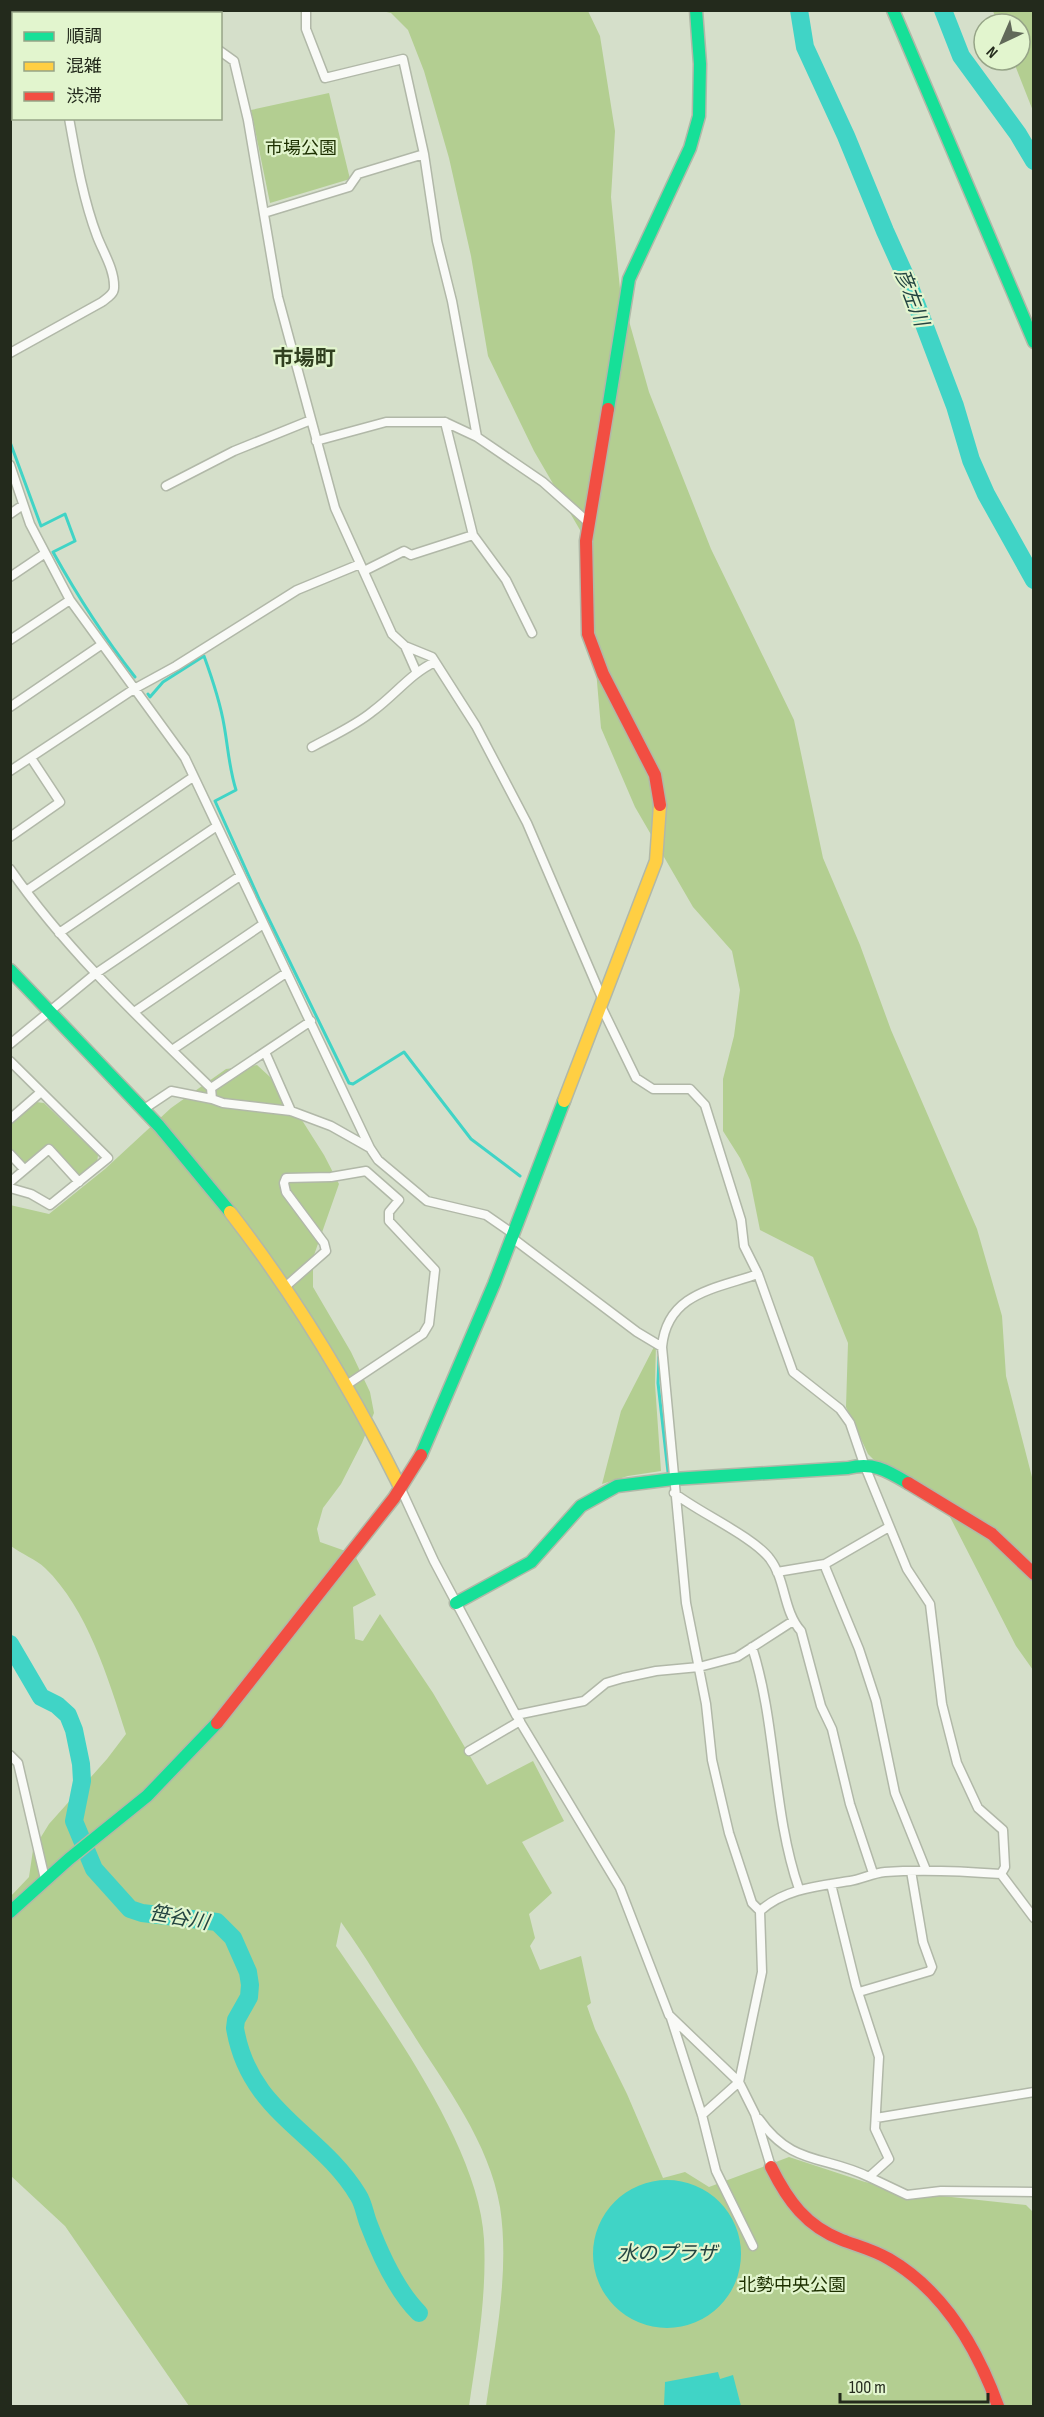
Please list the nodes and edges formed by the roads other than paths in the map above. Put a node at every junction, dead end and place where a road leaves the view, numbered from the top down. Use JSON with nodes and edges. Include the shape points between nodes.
{"nodes":[{"id":1,"x":306,"y":10,"type":"edge"},
{"id":2,"x":696,"y":10,"type":"edge"},
{"id":3,"x":893,"y":10,"type":"edge"},
{"id":4,"x":222,"y":52,"type":"edge"},
{"id":5,"x":69,"y":120,"type":"edge"},
{"id":6,"x":424,"y":154,"type":"junction"},
{"id":7,"x":264,"y":213,"type":"junction"},
{"id":8,"x":1034,"y":342,"type":"edge"},
{"id":9,"x":10,"y":353,"type":"edge"},
{"id":10,"x":311,"y":420,"type":"junction"},
{"id":11,"x":445,"y":422,"type":"junction"},
{"id":12,"x":477,"y":437,"type":"junction"},
{"id":13,"x":316,"y":441,"type":"junction"},
{"id":14,"x":10,"y":465,"type":"edge"},
{"id":15,"x":166,"y":486,"type":"dead end"},
{"id":16,"x":23,"y":505,"type":"junction"},
{"id":17,"x":10,"y":513,"type":"edge"},
{"id":18,"x":588,"y":522,"type":"junction"},
{"id":19,"x":473,"y":535,"type":"junction"},
{"id":20,"x":44,"y":554,"type":"junction"},
{"id":21,"x":362,"y":567,"type":"junction"},
{"id":22,"x":10,"y":577,"type":"edge"},
{"id":23,"x":70,"y":600,"type":"junction"},
{"id":24,"x":532,"y":633,"type":"dead end"},
{"id":25,"x":10,"y":640,"type":"edge"},
{"id":26,"x":101,"y":645,"type":"junction"},
{"id":27,"x":405,"y":646,"type":"junction"},
{"id":28,"x":435,"y":662,"type":"junction"},
{"id":29,"x":416,"y":671,"type":"junction"},
{"id":30,"x":134,"y":689,"type":"junction"},
{"id":31,"x":10,"y":707,"type":"edge"},
{"id":32,"x":312,"y":747,"type":"dead end"},
{"id":33,"x":31,"y":758,"type":"junction"},
{"id":34,"x":11,"y":770,"type":"edge"},
{"id":35,"x":193,"y":777,"type":"junction"},
{"id":36,"x":217,"y":826,"type":"junction"},
{"id":37,"x":10,"y":837,"type":"edge"},
{"id":38,"x":10,"y":869,"type":"edge"},
{"id":39,"x":240,"y":876,"type":"junction"},
{"id":40,"x":26,"y":891,"type":"junction"},
{"id":41,"x":262,"y":925,"type":"junction"},
{"id":42,"x":59,"y":933,"type":"junction"},
{"id":43,"x":10,"y":970,"type":"edge"},
{"id":44,"x":286,"y":973,"type":"junction"},
{"id":45,"x":95,"y":974,"type":"junction"},
{"id":46,"x":601,"y":1001,"type":"junction"},
{"id":47,"x":48,"y":1012,"type":"junction"},
{"id":48,"x":134,"y":1012,"type":"junction"},
{"id":49,"x":311,"y":1021,"type":"junction"},
{"id":50,"x":10,"y":1044,"type":"edge"},
{"id":51,"x":172,"y":1050,"type":"junction"},
{"id":52,"x":265,"y":1052,"type":"junction"},
{"id":53,"x":10,"y":1061,"type":"edge"},
{"id":54,"x":211,"y":1088,"type":"junction"},
{"id":55,"x":41,"y":1092,"type":"junction"},
{"id":56,"x":212,"y":1099,"type":"junction"},
{"id":57,"x":144,"y":1109,"type":"junction"},
{"id":58,"x":291,"y":1111,"type":"junction"},
{"id":59,"x":10,"y":1119,"type":"edge"},
{"id":60,"x":370,"y":1148,"type":"junction"},
{"id":61,"x":10,"y":1154,"type":"edge"},
{"id":62,"x":24,"y":1169,"type":"junction"},
{"id":63,"x":10,"y":1182,"type":"edge"},
{"id":64,"x":79,"y":1182,"type":"junction"},
{"id":65,"x":10,"y":1188,"type":"edge"},
{"id":66,"x":511,"y":1235,"type":"junction"},
{"id":67,"x":758,"y":1274,"type":"junction"},
{"id":68,"x":285,"y":1287,"type":"junction"},
{"id":69,"x":662,"y":1347,"type":"junction"},
{"id":70,"x":348,"y":1383,"type":"junction"},
{"id":71,"x":864,"y":1464,"type":"junction"},
{"id":72,"x":673,"y":1479,"type":"junction"},
{"id":73,"x":400,"y":1487,"type":"junction"},
{"id":74,"x":674,"y":1493,"type":"junction"},
{"id":75,"x":889,"y":1527,"type":"junction"},
{"id":76,"x":825,"y":1564,"type":"junction"},
{"id":77,"x":777,"y":1572,"type":"junction"},
{"id":78,"x":1034,"y":1574,"type":"edge"},
{"id":79,"x":456,"y":1603,"type":"junction"},
{"id":80,"x":793,"y":1621,"type":"junction"},
{"id":81,"x":752,"y":1647,"type":"junction"},
{"id":82,"x":699,"y":1667,"type":"junction"},
{"id":83,"x":518,"y":1718,"type":"junction"},
{"id":84,"x":469,"y":1751,"type":"dead end"},
{"id":85,"x":10,"y":1755,"type":"edge"},
{"id":86,"x":926,"y":1870,"type":"junction"},
{"id":87,"x":911,"y":1871,"type":"junction"},
{"id":88,"x":873,"y":1873,"type":"junction"},
{"id":89,"x":1000,"y":1874,"type":"junction"},
{"id":90,"x":45,"y":1879,"type":"junction"},
{"id":91,"x":831,"y":1884,"type":"junction"},
{"id":92,"x":799,"y":1889,"type":"junction"},
{"id":93,"x":759,"y":1911,"type":"junction"},
{"id":94,"x":10,"y":1912,"type":"edge"},
{"id":95,"x":1034,"y":1918,"type":"edge"},
{"id":96,"x":859,"y":1992,"type":"junction"},
{"id":97,"x":669,"y":2015,"type":"junction"},
{"id":98,"x":739,"y":2082,"type":"junction"},
{"id":99,"x":1034,"y":2092,"type":"edge"},
{"id":100,"x":755,"y":2114,"type":"junction"},
{"id":101,"x":702,"y":2115,"type":"junction"},
{"id":102,"x":876,"y":2118,"type":"junction"},
{"id":103,"x":771,"y":2167,"type":"joint"},
{"id":104,"x":869,"y":2177,"type":"junction"},
{"id":105,"x":1034,"y":2192,"type":"edge"},
{"id":106,"x":753,"y":2246,"type":"dead end"},
{"id":107,"x":998,"y":2406,"type":"edge"}],
"edges":[{"from":1,"to":6,"type":"street","via":[[306,29],[326,78],[403,59]]},
{"from":2,"to":18,"type":"street","via":[[699,116],[690,148],[629,279]]},
{"from":3,"to":8,"type":"street"},
{"from":4,"to":7,"type":"street","via":[[234,61]]},
{"from":5,"to":9,"type":"street","via":[[76,160],[114,287],[102,302]]},
{"from":6,"to":7,"type":"street","via":[[358,174],[349,187]]},
{"from":6,"to":12,"type":"street","via":[[437,241]]},
{"from":7,"to":10,"type":"street","via":[[278,297]]},
{"from":10,"to":13,"type":"street"},
{"from":10,"to":15,"type":"street","via":[[234,451]]},
{"from":11,"to":12,"type":"street"},
{"from":11,"to":13,"type":"street","via":[[386,422]]},
{"from":11,"to":19,"type":"street"},
{"from":12,"to":18,"type":"street","via":[[543,482]]},
{"from":13,"to":21,"type":"street","via":[[335,508]]},
{"from":14,"to":16,"type":"street"},
{"from":16,"to":17,"type":"street"},
{"from":16,"to":20,"type":"street"},
{"from":18,"to":46,"type":"street","via":[[588,634],[603,674],[655,775],[661,818],[656,861]]},
{"from":19,"to":21,"type":"street","via":[[411,555],[404,550]]},
{"from":19,"to":24,"type":"street","via":[[506,580]]},
{"from":20,"to":22,"type":"street"},
{"from":20,"to":23,"type":"street"},
{"from":21,"to":27,"type":"street","via":[[392,634]]},
{"from":21,"to":30,"type":"street","via":[[297,590]]},
{"from":23,"to":25,"type":"street"},
{"from":23,"to":26,"type":"street"},
{"from":26,"to":30,"type":"street"},
{"from":26,"to":31,"type":"street"},
{"from":27,"to":28,"type":"street"},
{"from":27,"to":29,"type":"street"},
{"from":28,"to":29,"type":"street"},
{"from":28,"to":46,"type":"street","via":[[476,726],[527,823]]},
{"from":29,"to":32,"type":"street","via":[[404,687],[370,714]]},
{"from":30,"to":33,"type":"street"},
{"from":30,"to":35,"type":"street","via":[[185,758]]},
{"from":33,"to":34,"type":"street"},
{"from":33,"to":37,"type":"street","via":[[60,802]]},
{"from":35,"to":36,"type":"street"},
{"from":35,"to":40,"type":"street"},
{"from":36,"to":39,"type":"street"},
{"from":36,"to":42,"type":"street"},
{"from":38,"to":40,"type":"street"},
{"from":39,"to":41,"type":"street"},
{"from":39,"to":45,"type":"street"},
{"from":40,"to":42,"type":"street"},
{"from":41,"to":44,"type":"street"},
{"from":41,"to":48,"type":"street"},
{"from":42,"to":45,"type":"street"},
{"from":43,"to":47,"type":"street"},
{"from":44,"to":49,"type":"street"},
{"from":44,"to":51,"type":"street"},
{"from":45,"to":47,"type":"street"},
{"from":45,"to":48,"type":"street"},
{"from":46,"to":66,"type":"street"},
{"from":46,"to":67,"type":"street","via":[[636,1078],[652,1089],[690,1089],[705,1105],[741,1220],[744,1246]]},
{"from":47,"to":50,"type":"street"},
{"from":47,"to":57,"type":"street"},
{"from":48,"to":51,"type":"street"},
{"from":49,"to":52,"type":"street"},
{"from":49,"to":60,"type":"street"},
{"from":51,"to":54,"type":"street"},
{"from":52,"to":54,"type":"street"},
{"from":52,"to":58,"type":"street"},
{"from":53,"to":55,"type":"street"},
{"from":54,"to":56,"type":"street"},
{"from":55,"to":59,"type":"street"},
{"from":55,"to":64,"type":"street","via":[[108,1158]]},
{"from":56,"to":57,"type":"street","via":[[171,1091]]},
{"from":56,"to":58,"type":"street"},
{"from":57,"to":68,"type":"street","via":[[219,1198]]},
{"from":58,"to":60,"type":"street","via":[[331,1126]]},
{"from":60,"to":66,"type":"street","via":[[378,1160],[427,1201],[486,1215]]},
{"from":61,"to":62,"type":"street"},
{"from":62,"to":63,"type":"street"},
{"from":62,"to":64,"type":"street","via":[[48,1149]]},
{"from":64,"to":65,"type":"street","via":[[50,1205]]},
{"from":66,"to":69,"type":"street"},
{"from":66,"to":73,"type":"street","via":[[424,1449]]},
{"from":67,"to":69,"type":"street","via":[[686,1300],[663,1329]]},
{"from":67,"to":71,"type":"street","via":[[793,1372],[840,1409],[850,1423]]},
{"from":68,"to":70,"type":"street"},
{"from":68,"to":70,"type":"street","via":[[326,1251],[286,1192],[286,1178],[366,1171],[399,1200],[389,1212],[389,1221],[435,1270],[429,1324],[423,1334]]},
{"from":69,"to":72,"type":"street"},
{"from":70,"to":73,"type":"street"},
{"from":71,"to":72,"type":"street"},
{"from":71,"to":75,"type":"street"},
{"from":71,"to":78,"type":"street","via":[[882,1467],[982,1527]]},
{"from":72,"to":74,"type":"street"},
{"from":72,"to":79,"type":"street","via":[[628,1484],[598,1494],[581,1506],[531,1562]]},
{"from":73,"to":79,"type":"street"},
{"from":73,"to":90,"type":"street","via":[[207,1736],[147,1796]]},
{"from":74,"to":77,"type":"street","via":[[762,1551]]},
{"from":74,"to":82,"type":"street","via":[[686,1604]]},
{"from":75,"to":76,"type":"street"},
{"from":75,"to":89,"type":"street","via":[[907,1569],[932,1608],[942,1704],[957,1763],[978,1809],[1003,1830],[1005,1867]]},
{"from":76,"to":77,"type":"street"},
{"from":76,"to":86,"type":"street","via":[[859,1649],[876,1701],[895,1793]]},
{"from":77,"to":80,"type":"street"},
{"from":79,"to":83,"type":"street"},
{"from":80,"to":81,"type":"street"},
{"from":80,"to":88,"type":"street","via":[[801,1631]]},
{"from":81,"to":82,"type":"street","via":[[737,1657]]},
{"from":81,"to":92,"type":"street","via":[[765,1693],[777,1784]]},
{"from":82,"to":83,"type":"street","via":[[623,1678],[606,1683],[584,1701]]},
{"from":82,"to":93,"type":"street","via":[[710,1751],[729,1833],[752,1903]]},
{"from":83,"to":84,"type":"street"},
{"from":83,"to":97,"type":"street","via":[[620,1888]]},
{"from":85,"to":90,"type":"street","via":[[18,1763]]},
{"from":86,"to":87,"type":"street"},
{"from":86,"to":89,"type":"street"},
{"from":87,"to":88,"type":"street"},
{"from":87,"to":96,"type":"street","via":[[923,1942],[932,1967],[930,1971]]},
{"from":88,"to":91,"type":"street"},
{"from":89,"to":95,"type":"street"},
{"from":90,"to":94,"type":"street"},
{"from":91,"to":92,"type":"street"},
{"from":91,"to":96,"type":"street"},
{"from":92,"to":93,"type":"street"},
{"from":93,"to":98,"type":"street","via":[[761,1987]]},
{"from":96,"to":102,"type":"street","via":[[879,2057]]},
{"from":97,"to":98,"type":"street"},
{"from":97,"to":101,"type":"street"},
{"from":98,"to":100,"type":"street"},
{"from":98,"to":101,"type":"street"},
{"from":99,"to":102,"type":"street"},
{"from":100,"to":103,"type":"street"},
{"from":100,"to":104,"type":"street","via":[[770,2134],[793,2153]]},
{"from":101,"to":106,"type":"street","via":[[716,2171]]},
{"from":102,"to":104,"type":"street","via":[[875,2129],[889,2159]]},
{"from":103,"to":107,"type":"street","via":[[784,2193],[815,2227],[888,2259],[929,2289],[973,2348]]},
{"from":104,"to":105,"type":"street","via":[[907,2195],[941,2191]]}]}
